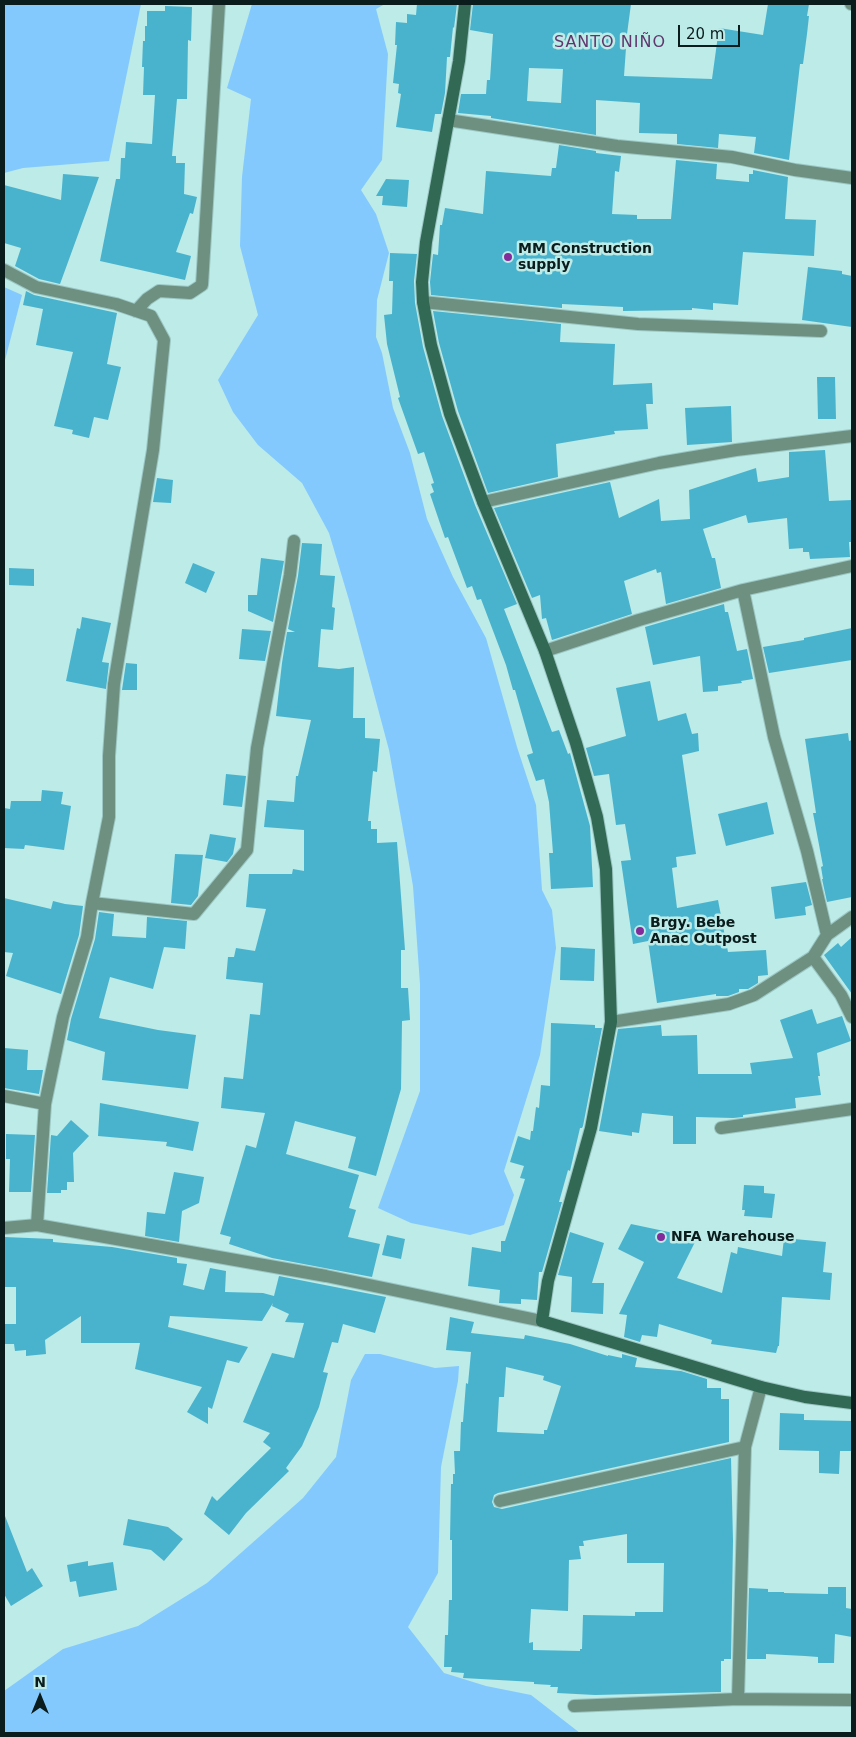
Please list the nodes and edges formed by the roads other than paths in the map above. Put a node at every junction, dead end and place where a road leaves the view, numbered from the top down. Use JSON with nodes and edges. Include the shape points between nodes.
{"nodes":[{"id":1,"x":219,"y":4,"type":"edge"},
{"id":2,"x":465,"y":4,"type":"edge"},
{"id":3,"x":448,"y":120,"type":"junction"},
{"id":4,"x":852,"y":178,"type":"edge"},
{"id":5,"x":4,"y":270,"type":"edge"},
{"id":6,"x":422,"y":302,"type":"junction"},
{"id":7,"x":136,"y":311,"type":"junction"},
{"id":8,"x":821,"y":331,"type":"dead end"},
{"id":9,"x":852,"y":436,"type":"edge"},
{"id":10,"x":483,"y":502,"type":"junction"},
{"id":11,"x":294,"y":541,"type":"dead end"},
{"id":12,"x":852,"y":566,"type":"edge"},
{"id":13,"x":743,"y":590,"type":"junction"},
{"id":14,"x":545,"y":651,"type":"junction"},
{"id":15,"x":92,"y":903,"type":"junction"},
{"id":16,"x":852,"y":917,"type":"edge"},
{"id":17,"x":827,"y":935,"type":"junction"},
{"id":18,"x":813,"y":957,"type":"junction"},
{"id":19,"x":852,"y":1016,"type":"edge"},
{"id":20,"x":611,"y":1022,"type":"junction"},
{"id":21,"x":4,"y":1096,"type":"edge"},
{"id":22,"x":45,"y":1104,"type":"junction"},
{"id":23,"x":852,"y":1109,"type":"edge"},
{"id":24,"x":721,"y":1128,"type":"dead end"},
{"id":25,"x":37,"y":1225,"type":"junction"},
{"id":26,"x":4,"y":1228,"type":"edge"},
{"id":27,"x":542,"y":1321,"type":"junction"},
{"id":28,"x":761,"y":1387,"type":"junction"},
{"id":29,"x":852,"y":1403,"type":"edge"},
{"id":30,"x":745,"y":1447,"type":"junction"},
{"id":31,"x":500,"y":1501,"type":"dead end"},
{"id":32,"x":738,"y":1699,"type":"junction"},
{"id":33,"x":852,"y":1700,"type":"edge"},
{"id":34,"x":574,"y":1706,"type":"dead end"}],
"edges":[{"from":1,"to":7,"type":"street","via":[[202,285],[190,293],[159,291]]},
{"from":2,"to":3,"type":"main road"},
{"from":3,"to":4,"type":"street","via":[[617,146],[732,157]]},
{"from":3,"to":6,"type":"main road","via":[[426,242]]},
{"from":5,"to":7,"type":"street","via":[[36,287]]},
{"from":6,"to":8,"type":"street","via":[[638,324]]},
{"from":6,"to":10,"type":"main road","via":[[441,385]]},
{"from":7,"to":15,"type":"street","via":[[151,316],[164,340],[153,450],[114,684],[109,817]]},
{"from":9,"to":10,"type":"street","via":[[659,463]]},
{"from":10,"to":14,"type":"main road"},
{"from":11,"to":15,"type":"street","via":[[256,748],[247,850],[194,914]]},
{"from":12,"to":13,"type":"street"},
{"from":13,"to":14,"type":"street"},
{"from":13,"to":17,"type":"street","via":[[774,738],[807,851]]},
{"from":14,"to":20,"type":"main road","via":[[597,817],[606,869]]},
{"from":15,"to":22,"type":"street","via":[[87,938],[63,1017]]},
{"from":16,"to":17,"type":"street"},
{"from":17,"to":18,"type":"street"},
{"from":18,"to":19,"type":"street"},
{"from":18,"to":20,"type":"street","via":[[754,995],[729,1004]]},
{"from":20,"to":27,"type":"main road","via":[[591,1128],[548,1281]]},
{"from":21,"to":22,"type":"street"},
{"from":22,"to":25,"type":"street"},
{"from":23,"to":24,"type":"street"},
{"from":25,"to":26,"type":"street"},
{"from":25,"to":27,"type":"street","via":[[326,1276]]},
{"from":27,"to":28,"type":"main road"},
{"from":28,"to":29,"type":"main road","via":[[805,1398]]},
{"from":28,"to":30,"type":"street"},
{"from":30,"to":31,"type":"street"},
{"from":30,"to":32,"type":"street"},
{"from":32,"to":33,"type":"street"},
{"from":32,"to":34,"type":"street"}]}
